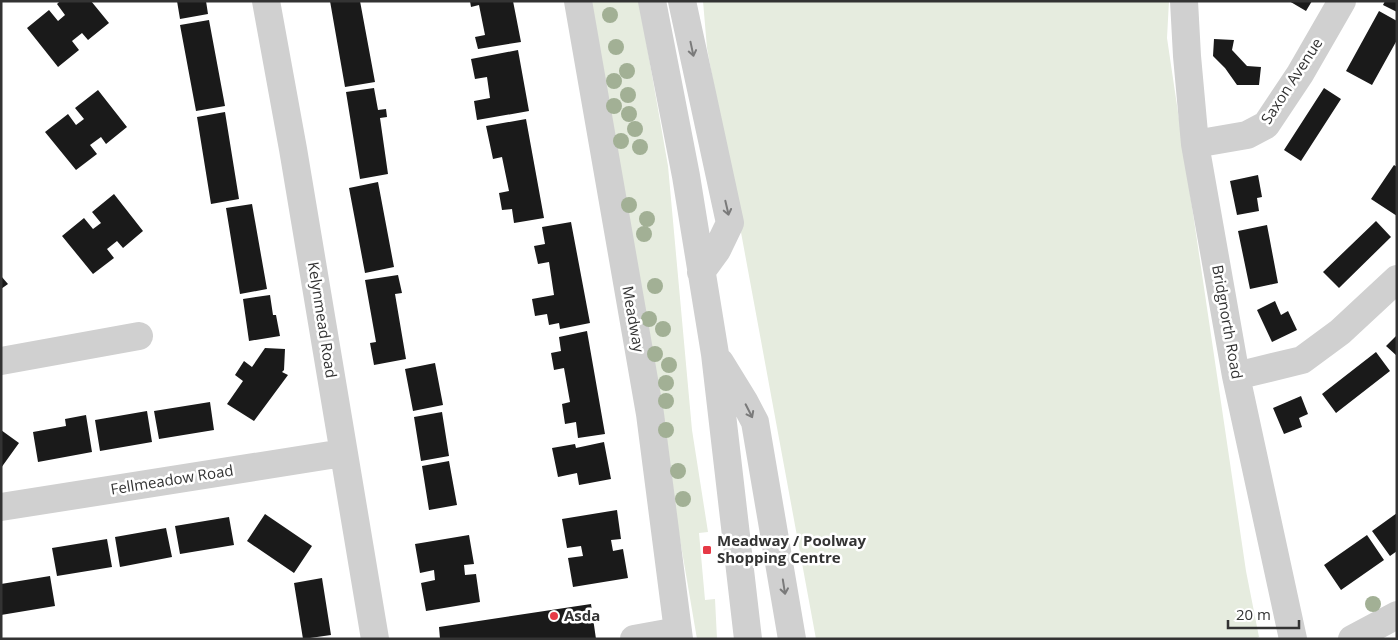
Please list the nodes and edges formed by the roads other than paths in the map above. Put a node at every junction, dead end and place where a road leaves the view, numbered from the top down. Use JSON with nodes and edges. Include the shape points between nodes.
{"nodes":[{"id":1,"x":266,"y":1,"type":"edge"},
{"id":2,"x":578,"y":1,"type":"edge"},
{"id":3,"x":652,"y":1,"type":"edge"},
{"id":4,"x":682,"y":1,"type":"edge"},
{"id":5,"x":1184,"y":1,"type":"edge"},
{"id":6,"x":1342,"y":1,"type":"edge"},
{"id":7,"x":1196,"y":144,"type":"junction"},
{"id":8,"x":701,"y":272,"type":"junction"},
{"id":9,"x":1397,"y":279,"type":"edge"},
{"id":10,"x":139,"y":336,"type":"dead end"},
{"id":11,"x":715,"y":354,"type":"junction"},
{"id":12,"x":1,"y":360,"type":"edge"},
{"id":13,"x":1236,"y":376,"type":"junction"},
{"id":14,"x":344,"y":453,"type":"junction"},
{"id":15,"x":1,"y":508,"type":"edge"},
{"id":16,"x":1397,"y":615,"type":"edge"},
{"id":17,"x":679,"y":635,"type":"edge"},
{"id":18,"x":375,"y":639,"type":"edge"},
{"id":19,"x":634,"y":639,"type":"edge"},
{"id":20,"x":748,"y":639,"type":"edge"},
{"id":21,"x":792,"y":639,"type":"edge"},
{"id":22,"x":1293,"y":639,"type":"edge"},
{"id":23,"x":1352,"y":639,"type":"edge"}],
"edges":[{"from":1,"to":14,"type":"street","name":"Kelynmead Road"},
{"from":2,"to":17,"type":"street","name":"Meadway","via":[[650,414]]},
{"from":3,"to":8,"type":"street"},
{"from":4,"to":8,"type":"street","one_way":true,"via":[[730,223],[717,250]]},
{"from":5,"to":7,"type":"street","name":"Bridgnorth Road"},
{"from":6,"to":7,"type":"street","name":"Saxon Avenue","via":[[1266,125],[1247,135]]},
{"from":7,"to":13,"type":"street","name":"Bridgnorth Road"},
{"from":8,"to":11,"type":"street"},
{"from":9,"to":13,"type":"street","via":[[1340,332],[1302,360]]},
{"from":10,"to":12,"type":"street"},
{"from":11,"to":20,"type":"street"},
{"from":11,"to":21,"type":"street","one_way":true,"via":[[755,422]]},
{"from":13,"to":22,"type":"street","name":"Bridgnorth Road"},
{"from":14,"to":15,"type":"street","name":"Fellmeadow Road"},
{"from":14,"to":18,"type":"street","name":"Kelynmead Road"},
{"from":16,"to":23,"type":"street"},
{"from":17,"to":19,"type":"street"}]}
